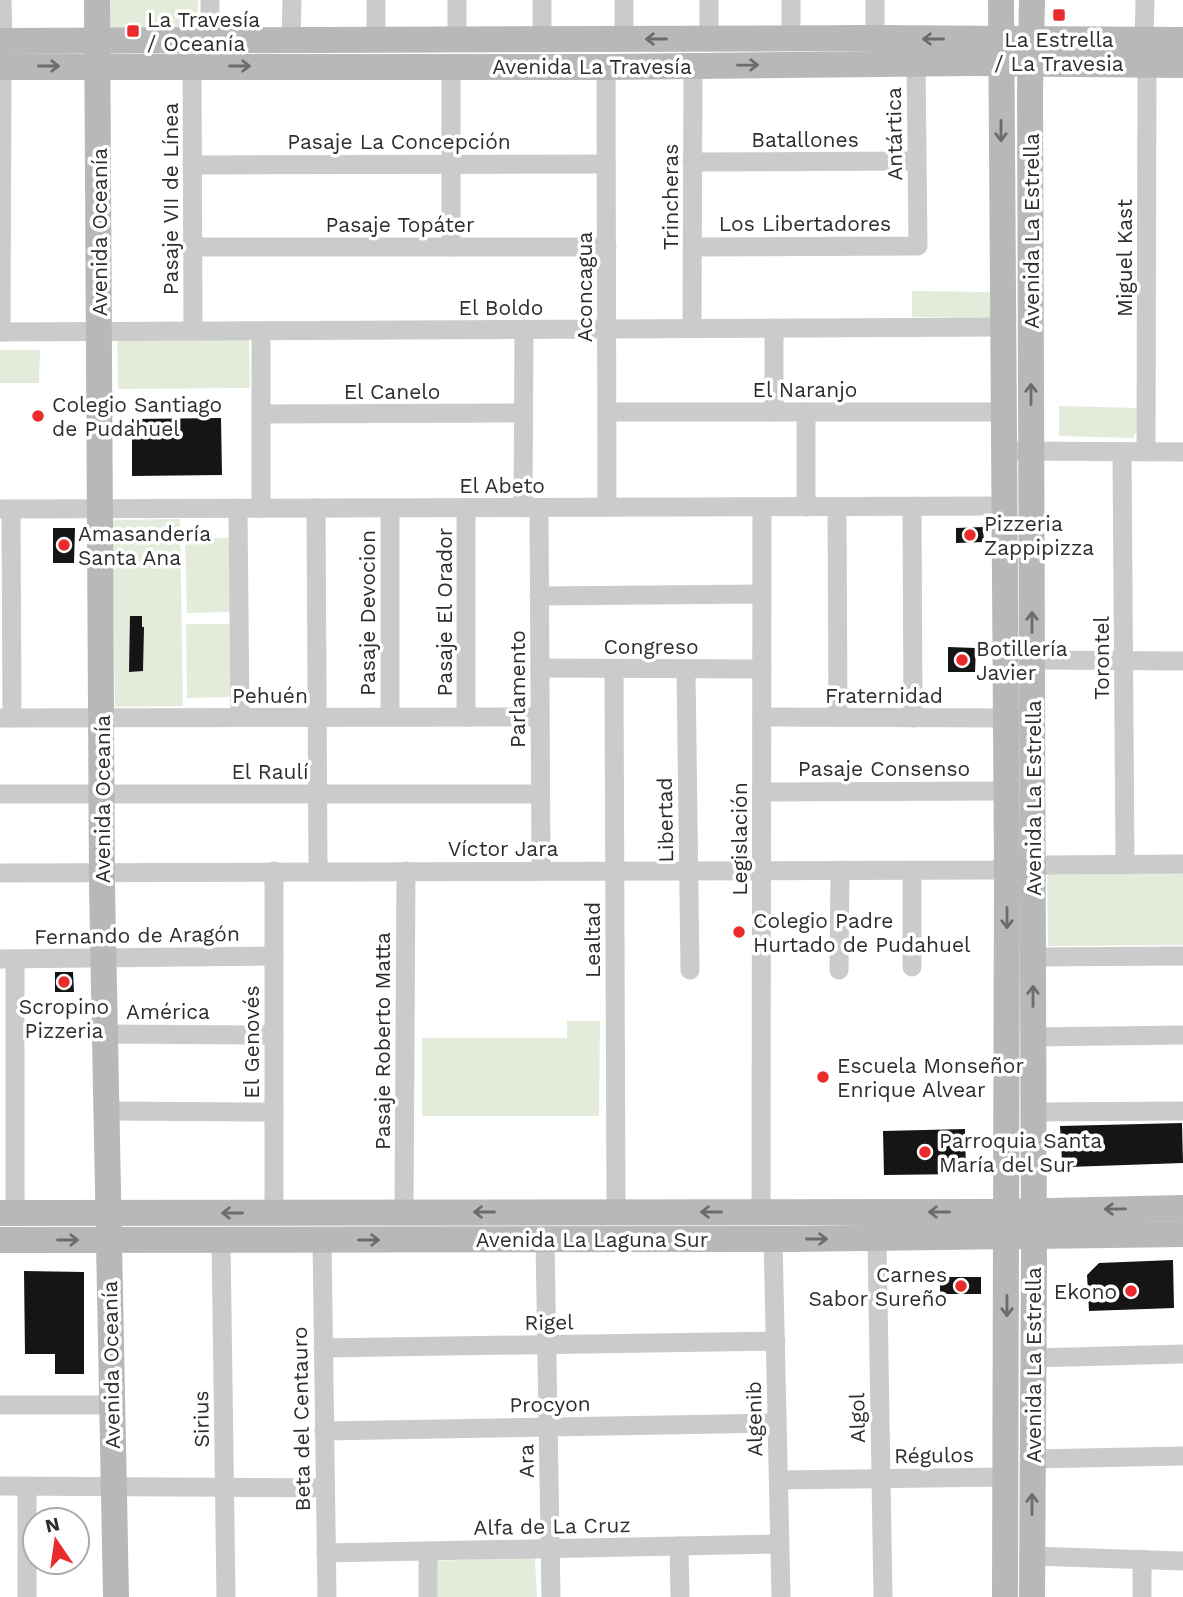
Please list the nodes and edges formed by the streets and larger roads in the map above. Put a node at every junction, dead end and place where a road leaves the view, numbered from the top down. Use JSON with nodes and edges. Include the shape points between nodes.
{"nodes":[{"id":1,"x":2,"y":0,"type":"edge"},
{"id":2,"x":97,"y":0,"type":"edge"},
{"id":3,"x":210,"y":0,"type":"edge"},
{"id":4,"x":292,"y":0,"type":"edge"},
{"id":5,"x":376,"y":0,"type":"edge"},
{"id":6,"x":457,"y":0,"type":"edge"},
{"id":7,"x":542,"y":0,"type":"edge"},
{"id":8,"x":624,"y":0,"type":"edge"},
{"id":9,"x":709,"y":0,"type":"edge"},
{"id":10,"x":791,"y":0,"type":"edge"},
{"id":11,"x":874,"y":0,"type":"edge"},
{"id":12,"x":1001,"y":0,"type":"edge"},
{"id":13,"x":1032,"y":0,"type":"edge"},
{"id":14,"x":1145,"y":0,"type":"edge"},
{"id":15,"x":875,"y":38,"type":"junction"},
{"id":16,"x":542,"y":39,"type":"junction"},
{"id":17,"x":624,"y":39,"type":"junction"},
{"id":18,"x":709,"y":39,"type":"junction"},
{"id":19,"x":791,"y":39,"type":"junction"},
{"id":20,"x":291,"y":40,"type":"junction"},
{"id":21,"x":376,"y":40,"type":"junction"},
{"id":22,"x":457,"y":40,"type":"junction"},
{"id":23,"x":1183,"y":40,"type":"edge"},
{"id":24,"x":209,"y":41,"type":"junction"},
{"id":25,"x":1001,"y":51,"type":"junction"},
{"id":26,"x":1030,"y":51,"type":"junction"},
{"id":27,"x":1146,"y":52,"type":"junction"},
{"id":28,"x":1,"y":54,"type":"edge"},
{"id":29,"x":98,"y":54,"type":"junction"},
{"id":30,"x":916,"y":63,"type":"junction"},
{"id":31,"x":1183,"y":65,"type":"edge"},
{"id":32,"x":192,"y":66,"type":"junction"},
{"id":33,"x":451,"y":66,"type":"junction"},
{"id":34,"x":606,"y":66,"type":"junction"},
{"id":35,"x":693,"y":66,"type":"junction"},
{"id":36,"x":917,"y":161,"type":"junction"},
{"id":37,"x":692,"y":162,"type":"junction"},
{"id":38,"x":1,"y":164,"type":"edge"},
{"id":39,"x":192,"y":164,"type":"junction"},
{"id":40,"x":451,"y":164,"type":"junction"},
{"id":41,"x":606,"y":164,"type":"junction"},
{"id":42,"x":918,"y":246,"type":"joint"},
{"id":43,"x":193,"y":247,"type":"junction"},
{"id":44,"x":451,"y":247,"type":"junction"},
{"id":45,"x":607,"y":247,"type":"junction"},
{"id":46,"x":693,"y":247,"type":"junction"},
{"id":47,"x":1,"y":249,"type":"edge"},
{"id":48,"x":1003,"y":327,"type":"junction"},
{"id":49,"x":692,"y":328,"type":"junction"},
{"id":50,"x":774,"y":328,"type":"junction"},
{"id":51,"x":524,"y":329,"type":"junction"},
{"id":52,"x":607,"y":329,"type":"junction"},
{"id":53,"x":99,"y":331,"type":"junction"},
{"id":54,"x":193,"y":331,"type":"junction"},
{"id":55,"x":261,"y":331,"type":"junction"},
{"id":56,"x":0,"y":332,"type":"edge"},
{"id":57,"x":607,"y":412,"type":"junction"},
{"id":58,"x":774,"y":412,"type":"junction"},
{"id":59,"x":806,"y":412,"type":"junction"},
{"id":60,"x":1003,"y":412,"type":"junction"},
{"id":61,"x":523,"y":413,"type":"junction"},
{"id":62,"x":261,"y":414,"type":"junction"},
{"id":63,"x":1003,"y":451,"type":"junction"},
{"id":64,"x":1031,"y":452,"type":"junction"},
{"id":65,"x":1122,"y":452,"type":"junction"},
{"id":66,"x":1146,"y":452,"type":"junction"},
{"id":67,"x":1183,"y":452,"type":"edge"},
{"id":68,"x":912,"y":506,"type":"junction"},
{"id":69,"x":1004,"y":506,"type":"junction"},
{"id":70,"x":762,"y":507,"type":"junction"},
{"id":71,"x":806,"y":507,"type":"junction"},
{"id":72,"x":836,"y":507,"type":"junction"},
{"id":73,"x":261,"y":508,"type":"junction"},
{"id":74,"x":316,"y":508,"type":"junction"},
{"id":75,"x":390,"y":508,"type":"junction"},
{"id":76,"x":466,"y":508,"type":"junction"},
{"id":77,"x":531,"y":508,"type":"junction"},
{"id":78,"x":607,"y":508,"type":"junction"},
{"id":79,"x":6,"y":509,"type":"edge"},
{"id":80,"x":100,"y":509,"type":"junction"},
{"id":81,"x":238,"y":509,"type":"junction"},
{"id":82,"x":762,"y":594,"type":"junction"},
{"id":83,"x":539,"y":596,"type":"junction"},
{"id":84,"x":1032,"y":660,"type":"junction"},
{"id":85,"x":1124,"y":661,"type":"junction"},
{"id":86,"x":1183,"y":661,"type":"edge"},
{"id":87,"x":540,"y":668,"type":"junction"},
{"id":88,"x":614,"y":668,"type":"junction"},
{"id":89,"x":686,"y":669,"type":"junction"},
{"id":90,"x":762,"y":669,"type":"junction"},
{"id":91,"x":101,"y":717,"type":"junction"},
{"id":92,"x":317,"y":717,"type":"junction"},
{"id":93,"x":390,"y":717,"type":"junction"},
{"id":94,"x":467,"y":717,"type":"junction"},
{"id":95,"x":540,"y":717,"type":"junction"},
{"id":96,"x":762,"y":717,"type":"junction"},
{"id":97,"x":838,"y":717,"type":"junction"},
{"id":98,"x":6,"y":718,"type":"edge"},
{"id":99,"x":240,"y":718,"type":"junction"},
{"id":100,"x":913,"y":718,"type":"junction"},
{"id":101,"x":1005,"y":718,"type":"junction"},
{"id":102,"x":1006,"y":791,"type":"junction"},
{"id":103,"x":762,"y":792,"type":"junction"},
{"id":104,"x":101,"y":793,"type":"junction"},
{"id":105,"x":0,"y":794,"type":"edge"},
{"id":106,"x":317,"y":794,"type":"junction"},
{"id":107,"x":540,"y":794,"type":"junction"},
{"id":108,"x":1183,"y":864,"type":"edge"},
{"id":109,"x":1125,"y":865,"type":"junction"},
{"id":110,"x":1020,"y":868,"type":"junction"},
{"id":111,"x":541,"y":870,"type":"junction"},
{"id":112,"x":614,"y":870,"type":"junction"},
{"id":113,"x":688,"y":870,"type":"junction"},
{"id":114,"x":762,"y":870,"type":"junction"},
{"id":115,"x":840,"y":870,"type":"junction"},
{"id":116,"x":912,"y":870,"type":"junction"},
{"id":117,"x":274,"y":871,"type":"junction"},
{"id":118,"x":318,"y":871,"type":"junction"},
{"id":119,"x":406,"y":871,"type":"junction"},
{"id":120,"x":102,"y":872,"type":"junction"},
{"id":121,"x":0,"y":873,"type":"edge"},
{"id":122,"x":274,"y":956,"type":"junction"},
{"id":123,"x":1183,"y":956,"type":"edge"},
{"id":124,"x":1033,"y":957,"type":"junction"},
{"id":125,"x":104,"y":958,"type":"junction"},
{"id":126,"x":8,"y":959,"type":"edge"},
{"id":127,"x":912,"y":967,"type":"dead end"},
{"id":128,"x":690,"y":970,"type":"dead end"},
{"id":129,"x":839,"y":970,"type":"dead end"},
{"id":130,"x":105,"y":1034,"type":"junction"},
{"id":131,"x":274,"y":1035,"type":"junction"},
{"id":132,"x":1183,"y":1035,"type":"edge"},
{"id":133,"x":1033,"y":1037,"type":"junction"},
{"id":134,"x":107,"y":1111,"type":"junction"},
{"id":135,"x":1183,"y":1111,"type":"edge"},
{"id":136,"x":274,"y":1112,"type":"junction"},
{"id":137,"x":1033,"y":1112,"type":"junction"},
{"id":138,"x":1183,"y":1208,"type":"edge"},
{"id":139,"x":404,"y":1212,"type":"junction"},
{"id":140,"x":615,"y":1212,"type":"junction"},
{"id":141,"x":8,"y":1213,"type":"edge"},
{"id":142,"x":108,"y":1213,"type":"junction"},
{"id":143,"x":274,"y":1213,"type":"junction"},
{"id":144,"x":761,"y":1213,"type":"junction"},
{"id":145,"x":1034,"y":1224,"type":"junction"},
{"id":146,"x":1007,"y":1225,"type":"junction"},
{"id":147,"x":1183,"y":1234,"type":"edge"},
{"id":148,"x":773,"y":1239,"type":"junction"},
{"id":149,"x":877,"y":1239,"type":"junction"},
{"id":150,"x":0,"y":1240,"type":"edge"},
{"id":151,"x":109,"y":1240,"type":"junction"},
{"id":152,"x":322,"y":1240,"type":"junction"},
{"id":153,"x":545,"y":1240,"type":"junction"},
{"id":154,"x":220,"y":1241,"type":"junction"},
{"id":155,"x":776,"y":1340,"type":"junction"},
{"id":156,"x":547,"y":1344,"type":"junction"},
{"id":157,"x":323,"y":1348,"type":"junction"},
{"id":158,"x":1183,"y":1354,"type":"edge"},
{"id":159,"x":1033,"y":1358,"type":"junction"},
{"id":160,"x":0,"y":1405,"type":"edge"},
{"id":161,"x":112,"y":1405,"type":"junction"},
{"id":162,"x":777,"y":1423,"type":"junction"},
{"id":163,"x":548,"y":1427,"type":"junction"},
{"id":164,"x":324,"y":1431,"type":"junction"},
{"id":165,"x":1183,"y":1456,"type":"edge"},
{"id":166,"x":1032,"y":1459,"type":"junction"},
{"id":167,"x":1006,"y":1477,"type":"junction"},
{"id":168,"x":881,"y":1479,"type":"junction"},
{"id":169,"x":779,"y":1480,"type":"junction"},
{"id":170,"x":0,"y":1486,"type":"edge"},
{"id":171,"x":27,"y":1486,"type":"junction"},
{"id":172,"x":114,"y":1486,"type":"junction"},
{"id":173,"x":224,"y":1487,"type":"junction"},
{"id":174,"x":325,"y":1488,"type":"junction"},
{"id":175,"x":780,"y":1544,"type":"junction"},
{"id":176,"x":679,"y":1546,"type":"junction"},
{"id":177,"x":550,"y":1549,"type":"junction"},
{"id":178,"x":428,"y":1551,"type":"junction"},
{"id":179,"x":326,"y":1553,"type":"junction"},
{"id":180,"x":1032,"y":1556,"type":"junction"},
{"id":181,"x":1142,"y":1559,"type":"junction"},
{"id":182,"x":1183,"y":1560,"type":"edge"},
{"id":183,"x":27,"y":1597,"type":"edge"},
{"id":184,"x":116,"y":1597,"type":"edge"},
{"id":185,"x":226,"y":1597,"type":"edge"},
{"id":186,"x":327,"y":1597,"type":"edge"},
{"id":187,"x":428,"y":1597,"type":"edge"},
{"id":188,"x":551,"y":1597,"type":"edge"},
{"id":189,"x":680,"y":1597,"type":"edge"},
{"id":190,"x":781,"y":1597,"type":"edge"},
{"id":191,"x":883,"y":1597,"type":"edge"},
{"id":192,"x":1005,"y":1597,"type":"edge"},
{"id":193,"x":1032,"y":1597,"type":"edge"},
{"id":194,"x":1142,"y":1597,"type":"edge"}],
"edges":[{"from":1,"to":28,"type":"street"},
{"from":2,"to":29,"type":"street","name":"Avenida Oceanía"},
{"from":3,"to":24,"type":"street"},
{"from":4,"to":20,"type":"street"},
{"from":5,"to":21,"type":"street"},
{"from":6,"to":22,"type":"street"},
{"from":7,"to":16,"type":"street"},
{"from":8,"to":17,"type":"street"},
{"from":9,"to":18,"type":"street"},
{"from":10,"to":19,"type":"street"},
{"from":11,"to":15,"type":"street"},
{"from":12,"to":25,"type":"street","name":"Avenida La Estrella"},
{"from":13,"to":26,"type":"street","name":"Avenida La Estrella"},
{"from":14,"to":27,"type":"street","name":"Miguel Kast"},
{"from":15,"to":19,"type":"street","name":"Avenida La Travesía"},
{"from":25,"to":15,"type":"street","name":"Avenida La Travesía","one_way":true},
{"from":16,"to":17,"type":"street","name":"Avenida La Travesía"},
{"from":16,"to":22,"type":"street","name":"Avenida La Travesía"},
{"from":18,"to":17,"type":"street","name":"Avenida La Travesía","one_way":true},
{"from":18,"to":19,"type":"street","name":"Avenida La Travesía"},
{"from":20,"to":21,"type":"street","name":"Avenida La Travesía"},
{"from":20,"to":24,"type":"street","name":"Avenida La Travesía"},
{"from":21,"to":22,"type":"street","name":"Avenida La Travesía"},
{"from":23,"to":27,"type":"street","name":"Avenida La Travesía"},
{"from":24,"to":29,"type":"street","name":"Avenida La Travesía"},
{"from":25,"to":26,"type":"street","name":"Avenida La Travesía"},
{"from":25,"to":30,"type":"street","name":"Avenida La Travesía"},
{"from":25,"to":48,"type":"street","name":"Avenida La Estrella","one_way":true},
{"from":26,"to":27,"type":"street","name":"Avenida La Travesía"},
{"from":64,"to":26,"type":"street","name":"Avenida La Estrella","one_way":true},
{"from":27,"to":31,"type":"street","name":"Avenida La Travesía"},
{"from":27,"to":66,"type":"street","name":"Miguel Kast"},
{"from":28,"to":29,"type":"street","name":"Avenida La Travesía"},
{"from":28,"to":38,"type":"street"},
{"from":29,"to":32,"type":"street","name":"Avenida La Travesía"},
{"from":29,"to":53,"type":"street","name":"Avenida Oceanía"},
{"from":35,"to":30,"type":"street","name":"Avenida La Travesía","one_way":true},
{"from":30,"to":36,"type":"street","name":"Antártica"},
{"from":32,"to":33,"type":"street","name":"Avenida La Travesía","one_way":true},
{"from":32,"to":39,"type":"street","name":"Pasaje VII de Línea"},
{"from":33,"to":34,"type":"street","name":"Avenida La Travesía"},
{"from":33,"to":40,"type":"street"},
{"from":34,"to":35,"type":"street","name":"Avenida La Travesía"},
{"from":34,"to":41,"type":"street","name":"Aconcagua"},
{"from":35,"to":37,"type":"street","name":"Trincheras"},
{"from":36,"to":37,"type":"street","name":"Batallones"},
{"from":36,"to":42,"type":"street","name":"Antártica"},
{"from":37,"to":46,"type":"street","name":"Trincheras"},
{"from":38,"to":47,"type":"street"},
{"from":39,"to":40,"type":"street","name":"Pasaje La Concepción"},
{"from":39,"to":43,"type":"street","name":"Pasaje VII de Línea"},
{"from":40,"to":41,"type":"street","name":"Pasaje La Concepción"},
{"from":40,"to":44,"type":"street"},
{"from":41,"to":45,"type":"street","name":"Aconcagua"},
{"from":42,"to":46,"type":"street","name":"Los Libertadores"},
{"from":43,"to":44,"type":"street","name":"Pasaje Topáter"},
{"from":43,"to":54,"type":"street","name":"Pasaje VII de Línea"},
{"from":44,"to":45,"type":"street","name":"Pasaje Topáter"},
{"from":45,"to":52,"type":"street","name":"Aconcagua"},
{"from":46,"to":49,"type":"street","name":"Trincheras"},
{"from":47,"to":56,"type":"street"},
{"from":48,"to":50,"type":"street","name":"El Boldo"},
{"from":48,"to":60,"type":"street","name":"Avenida La Estrella"},
{"from":49,"to":50,"type":"street","name":"El Boldo"},
{"from":49,"to":52,"type":"street","name":"El Boldo"},
{"from":50,"to":58,"type":"street"},
{"from":51,"to":52,"type":"street","name":"El Boldo"},
{"from":51,"to":55,"type":"street","name":"El Boldo"},
{"from":51,"to":61,"type":"street","name":"Parlamento"},
{"from":52,"to":57,"type":"street","name":"Aconcagua"},
{"from":53,"to":54,"type":"street","name":"El Boldo"},
{"from":53,"to":56,"type":"street","name":"El Boldo"},
{"from":53,"to":80,"type":"street","name":"Avenida Oceanía"},
{"from":54,"to":55,"type":"street","name":"El Boldo"},
{"from":55,"to":62,"type":"street"},
{"from":57,"to":58,"type":"street","name":"El Naranjo"},
{"from":57,"to":78,"type":"street","name":"Aconcagua"},
{"from":58,"to":59,"type":"street","name":"El Naranjo"},
{"from":59,"to":60,"type":"street","name":"El Naranjo"},
{"from":59,"to":71,"type":"street"},
{"from":60,"to":63,"type":"street","name":"Avenida La Estrella"},
{"from":61,"to":62,"type":"street","name":"El Canelo"},
{"from":61,"to":77,"type":"street","name":"Parlamento"},
{"from":62,"to":73,"type":"street"},
{"from":63,"to":64,"type":"street"},
{"from":63,"to":69,"type":"street","name":"Avenida La Estrella"},
{"from":64,"to":65,"type":"street"},
{"from":84,"to":64,"type":"street","name":"Avenida La Estrella","one_way":true},
{"from":65,"to":66,"type":"street"},
{"from":65,"to":85,"type":"street","name":"Torontel"},
{"from":66,"to":67,"type":"street"},
{"from":68,"to":69,"type":"street","name":"El Abeto"},
{"from":68,"to":72,"type":"street","name":"El Abeto"},
{"from":68,"to":100,"type":"street"},
{"from":69,"to":101,"type":"street","name":"Avenida La Estrella"},
{"from":70,"to":71,"type":"street","name":"El Abeto"},
{"from":70,"to":78,"type":"street","name":"El Abeto"},
{"from":70,"to":82,"type":"street","name":"Legislación"},
{"from":71,"to":72,"type":"street","name":"El Abeto"},
{"from":72,"to":97,"type":"street"},
{"from":73,"to":74,"type":"street","name":"El Abeto"},
{"from":73,"to":81,"type":"street","name":"El Abeto"},
{"from":74,"to":75,"type":"street","name":"El Abeto"},
{"from":74,"to":92,"type":"street"},
{"from":75,"to":76,"type":"street","name":"El Abeto"},
{"from":75,"to":93,"type":"street","name":"Pasaje Devocion"},
{"from":76,"to":77,"type":"street","name":"El Abeto"},
{"from":76,"to":94,"type":"street","name":"Pasaje El Orador"},
{"from":77,"to":78,"type":"street","name":"El Abeto"},
{"from":77,"to":83,"type":"street","name":"Parlamento"},
{"from":79,"to":80,"type":"street","name":"El Abeto"},
{"from":79,"to":98,"type":"street"},
{"from":80,"to":81,"type":"street","name":"El Abeto"},
{"from":80,"to":91,"type":"street","name":"Avenida Oceanía"},
{"from":81,"to":99,"type":"street"},
{"from":82,"to":83,"type":"street"},
{"from":82,"to":90,"type":"street","name":"Legislación"},
{"from":83,"to":87,"type":"street","name":"Parlamento"},
{"from":84,"to":85,"type":"street"},
{"from":84,"to":110,"type":"street","name":"Avenida La Estrella"},
{"from":85,"to":86,"type":"street"},
{"from":85,"to":109,"type":"street","name":"Torontel"},
{"from":87,"to":88,"type":"street","name":"Congreso"},
{"from":87,"to":95,"type":"street","name":"Parlamento"},
{"from":88,"to":89,"type":"street","name":"Congreso"},
{"from":88,"to":112,"type":"street","name":"Lealtad"},
{"from":89,"to":90,"type":"street","name":"Congreso"},
{"from":89,"to":113,"type":"street","name":"Libertad"},
{"from":90,"to":96,"type":"street","name":"Legislación"},
{"from":91,"to":98,"type":"street","name":"Pehuén"},
{"from":91,"to":99,"type":"street","name":"Pehuén"},
{"from":91,"to":104,"type":"street","name":"Avenida Oceanía"},
{"from":92,"to":93,"type":"street","name":"Pehuén"},
{"from":92,"to":99,"type":"street","name":"Pehuén"},
{"from":92,"to":106,"type":"street"},
{"from":93,"to":94,"type":"street","name":"Pehuén"},
{"from":94,"to":95,"type":"street","name":"Pehuén"},
{"from":95,"to":107,"type":"street","name":"Parlamento"},
{"from":96,"to":97,"type":"street","name":"Fraternidad"},
{"from":96,"to":103,"type":"street","name":"Legislación"},
{"from":97,"to":100,"type":"street","name":"Fraternidad"},
{"from":100,"to":101,"type":"street","name":"Fraternidad"},
{"from":101,"to":102,"type":"street","name":"Avenida La Estrella"},
{"from":102,"to":103,"type":"street","name":"Pasaje Consenso"},
{"from":102,"to":110,"type":"street","name":"Avenida La Estrella"},
{"from":103,"to":114,"type":"street","name":"Legislación"},
{"from":104,"to":105,"type":"street","name":"El Raulí"},
{"from":104,"to":106,"type":"street","name":"El Raulí"},
{"from":104,"to":120,"type":"street","name":"Avenida Oceanía"},
{"from":106,"to":107,"type":"street","name":"El Raulí"},
{"from":106,"to":118,"type":"street"},
{"from":107,"to":111,"type":"street","name":"Parlamento"},
{"from":108,"to":109,"type":"street","name":"Víctor Jara"},
{"from":109,"to":110,"type":"street","name":"Víctor Jara"},
{"from":110,"to":116,"type":"street","name":"Víctor Jara"},
{"from":110,"to":124,"type":"street","name":"Avenida La Estrella"},
{"from":110,"to":146,"type":"street","name":"Avenida La Estrella","one_way":true},
{"from":111,"to":112,"type":"street","name":"Víctor Jara"},
{"from":111,"to":119,"type":"street","name":"Víctor Jara"},
{"from":112,"to":113,"type":"street","name":"Víctor Jara"},
{"from":112,"to":140,"type":"street","name":"Lealtad"},
{"from":113,"to":114,"type":"street","name":"Víctor Jara"},
{"from":113,"to":128,"type":"street","name":"Libertad"},
{"from":114,"to":115,"type":"street","name":"Víctor Jara"},
{"from":114,"to":144,"type":"street","name":"Legislación"},
{"from":115,"to":116,"type":"street","name":"Víctor Jara"},
{"from":115,"to":129,"type":"street"},
{"from":116,"to":127,"type":"street"},
{"from":117,"to":118,"type":"street","name":"Víctor Jara"},
{"from":117,"to":120,"type":"street","name":"Víctor Jara"},
{"from":117,"to":122,"type":"street","name":"El Genovés"},
{"from":118,"to":119,"type":"street","name":"Víctor Jara"},
{"from":119,"to":139,"type":"street","name":"Pasaje Roberto Matta"},
{"from":120,"to":121,"type":"street","name":"Víctor Jara"},
{"from":120,"to":125,"type":"street","name":"Avenida Oceanía"},
{"from":122,"to":125,"type":"street","name":"Fernando de Aragón"},
{"from":122,"to":131,"type":"street","name":"El Genovés"},
{"from":123,"to":124,"type":"street"},
{"from":133,"to":124,"type":"street","name":"Avenida La Estrella","one_way":true},
{"from":125,"to":126,"type":"street","name":"Fernando de Aragón"},
{"from":125,"to":130,"type":"street","name":"Avenida Oceanía"},
{"from":126,"to":141,"type":"street"},
{"from":130,"to":131,"type":"street","name":"América"},
{"from":130,"to":134,"type":"street","name":"Avenida Oceanía"},
{"from":131,"to":136,"type":"street","name":"El Genovés"},
{"from":132,"to":133,"type":"street"},
{"from":133,"to":137,"type":"street","name":"Avenida La Estrella"},
{"from":134,"to":136,"type":"street"},
{"from":134,"to":142,"type":"street","name":"Avenida Oceanía"},
{"from":135,"to":137,"type":"street"},
{"from":136,"to":143,"type":"street","name":"El Genovés"},
{"from":137,"to":145,"type":"street","name":"Avenida La Estrella"},
{"from":138,"to":145,"type":"street","name":"Avenida La Laguna Sur","one_way":true},
{"from":140,"to":139,"type":"street","name":"Avenida La Laguna Sur","one_way":true},
{"from":139,"to":143,"type":"street","name":"Avenida La Laguna Sur"},
{"from":144,"to":140,"type":"street","name":"Avenida La Laguna Sur","one_way":true},
{"from":141,"to":142,"type":"street","name":"Avenida La Laguna Sur"},
{"from":143,"to":142,"type":"street","name":"Avenida La Laguna Sur","one_way":true},
{"from":142,"to":151,"type":"street","name":"Avenida Oceanía"},
{"from":146,"to":144,"type":"street","name":"Avenida La Laguna Sur","one_way":true},
{"from":145,"to":146,"type":"street","name":"Avenida La Laguna Sur"},
{"from":145,"to":147,"type":"street","name":"Avenida La Laguna Sur"},
{"from":145,"to":159,"type":"street","name":"Avenida La Estrella"},
{"from":146,"to":149,"type":"street","name":"Avenida La Laguna Sur"},
{"from":146,"to":167,"type":"street","name":"Avenida La Estrella","one_way":true},
{"from":148,"to":149,"type":"street","name":"Avenida La Laguna Sur","one_way":true},
{"from":148,"to":153,"type":"street","name":"Avenida La Laguna Sur"},
{"from":148,"to":155,"type":"street","name":"Algenib"},
{"from":149,"to":168,"type":"street","name":"Algol"},
{"from":150,"to":151,"type":"street","name":"Avenida La Laguna Sur","one_way":true},
{"from":151,"to":154,"type":"street","name":"Avenida La Laguna Sur"},
{"from":151,"to":161,"type":"street","name":"Avenida Oceanía"},
{"from":152,"to":153,"type":"street","name":"Avenida La Laguna Sur","one_way":true},
{"from":152,"to":154,"type":"street","name":"Avenida La Laguna Sur"},
{"from":152,"to":157,"type":"street","name":"Beta del Centauro"},
{"from":153,"to":156,"type":"street","name":"Ara"},
{"from":154,"to":173,"type":"street","name":"Sirius"},
{"from":155,"to":156,"type":"street","name":"Rigel"},
{"from":155,"to":162,"type":"street","name":"Algenib"},
{"from":156,"to":157,"type":"street","name":"Rigel"},
{"from":156,"to":163,"type":"street","name":"Ara"},
{"from":157,"to":164,"type":"street","name":"Beta del Centauro"},
{"from":158,"to":159,"type":"street"},
{"from":159,"to":166,"type":"street","name":"Avenida La Estrella"},
{"from":160,"to":161,"type":"street"},
{"from":161,"to":172,"type":"street","name":"Avenida Oceanía"},
{"from":162,"to":163,"type":"street","name":"Procyon"},
{"from":162,"to":169,"type":"street","name":"Algenib"},
{"from":163,"to":164,"type":"street","name":"Procyon"},
{"from":163,"to":177,"type":"street","name":"Ara"},
{"from":164,"to":174,"type":"street","name":"Beta del Centauro"},
{"from":165,"to":166,"type":"street"},
{"from":180,"to":166,"type":"street","name":"Avenida La Estrella","one_way":true},
{"from":167,"to":168,"type":"street","name":"Régulos"},
{"from":167,"to":192,"type":"street","name":"Avenida La Estrella"},
{"from":168,"to":169,"type":"street","name":"Régulos"},
{"from":168,"to":191,"type":"street","name":"Algol"},
{"from":169,"to":175,"type":"street","name":"Algenib"},
{"from":170,"to":171,"type":"street"},
{"from":171,"to":172,"type":"street"},
{"from":171,"to":183,"type":"street"},
{"from":172,"to":173,"type":"street"},
{"from":172,"to":184,"type":"street","name":"Avenida Oceanía"},
{"from":173,"to":174,"type":"street"},
{"from":173,"to":185,"type":"street","name":"Sirius"},
{"from":174,"to":179,"type":"street","name":"Beta del Centauro"},
{"from":175,"to":176,"type":"street","name":"Alfa de La Cruz"},
{"from":175,"to":190,"type":"street","name":"Algenib"},
{"from":176,"to":177,"type":"street","name":"Alfa de La Cruz"},
{"from":176,"to":189,"type":"street"},
{"from":177,"to":178,"type":"street","name":"Alfa de La Cruz"},
{"from":177,"to":188,"type":"street","name":"Ara"},
{"from":178,"to":179,"type":"street","name":"Alfa de La Cruz"},
{"from":178,"to":187,"type":"street"},
{"from":179,"to":186,"type":"street","name":"Beta del Centauro"},
{"from":180,"to":181,"type":"street"},
{"from":180,"to":193,"type":"street","name":"Avenida La Estrella"},
{"from":181,"to":182,"type":"street"},
{"from":181,"to":194,"type":"street"}]}
